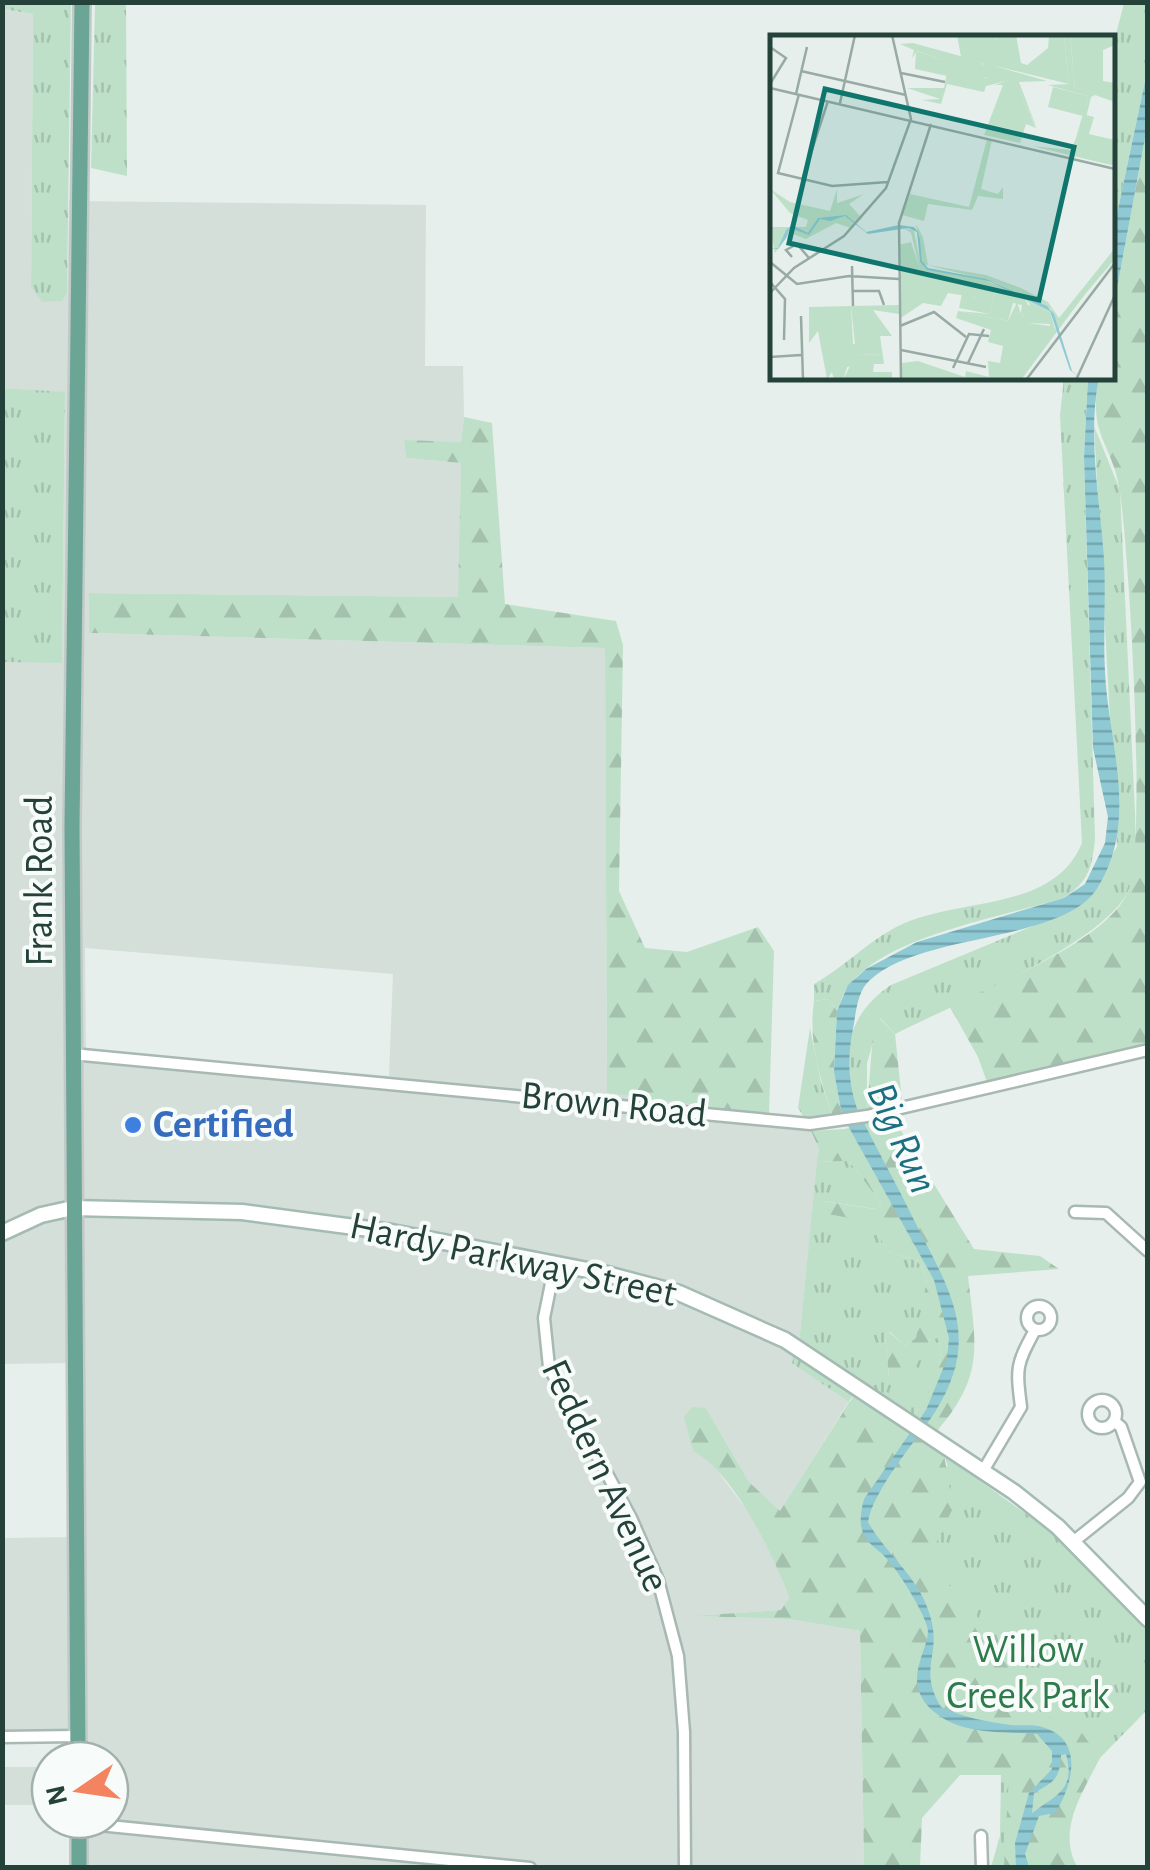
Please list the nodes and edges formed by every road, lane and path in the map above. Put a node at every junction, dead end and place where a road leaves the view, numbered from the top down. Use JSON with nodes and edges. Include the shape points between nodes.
{"nodes":[{"id":1,"x":82,"y":2,"type":"edge"},
{"id":2,"x":1148,"y":1050,"type":"edge"},
{"id":3,"x":72,"y":1054,"type":"junction"},
{"id":4,"x":73,"y":1208,"type":"junction"},
{"id":5,"x":1075,"y":1212,"type":"dead end"},
{"id":6,"x":2,"y":1233,"type":"edge"},
{"id":7,"x":1148,"y":1251,"type":"edge"},
{"id":8,"x":555,"y":1264,"type":"junction"},
{"id":9,"x":1035,"y":1330,"type":"dead end"},
{"id":10,"x":1114,"y":1422,"type":"dead end"},
{"id":11,"x":983,"y":1471,"type":"junction"},
{"id":12,"x":1073,"y":1542,"type":"junction"},
{"id":13,"x":1148,"y":1618,"type":"edge"},
{"id":14,"x":78,"y":1736,"type":"junction"},
{"id":15,"x":2,"y":1737,"type":"edge"},
{"id":16,"x":78,"y":1740,"type":"edge"},
{"id":17,"x":130,"y":1827,"type":"edge"},
{"id":18,"x":981,"y":1836,"type":"dead end"},
{"id":19,"x":78,"y":1840,"type":"edge"},
{"id":20,"x":79,"y":1868,"type":"edge"},
{"id":21,"x":530,"y":1868,"type":"edge"},
{"id":22,"x":685,"y":1868,"type":"edge"},
{"id":23,"x":982,"y":1868,"type":"edge"}],
"edges":[{"from":1,"to":3,"type":"main road","name":"Frank Road"},
{"from":2,"to":3,"type":"street","name":"Brown Road","via":[[843,1122],[791,1123]]},
{"from":3,"to":4,"type":"main road","name":"Frank Road"},
{"from":4,"to":6,"type":"main road"},
{"from":4,"to":8,"type":"main road","name":"Hardy Parkway Street","via":[[282,1216]]},
{"from":4,"to":14,"type":"main road","name":"Frank Road"},
{"from":5,"to":7,"type":"street","via":[[1106,1213]]},
{"from":8,"to":11,"type":"main road","name":"Hardy Parkway Street","via":[[664,1288],[733,1314],[785,1340]]},
{"from":8,"to":22,"type":"street","name":"Feddern Avenue","via":[[544,1318],[549,1366],[631,1518],[658,1580],[678,1656]]},
{"from":9,"to":11,"type":"street","via":[[1018,1357],[1021,1407]]},
{"from":10,"to":12,"type":"street","via":[[1140,1482]]},
{"from":11,"to":12,"type":"main road","name":"Hardy Parkway Street"},
{"from":12,"to":13,"type":"main road","name":"Hardy Parkway Street"},
{"from":14,"to":15,"type":"street"},
{"from":14,"to":16,"type":"main road","name":"Frank Road"},
{"from":17,"to":21,"type":"street"},
{"from":18,"to":23,"type":"street"},
{"from":19,"to":20,"type":"main road"}]}
